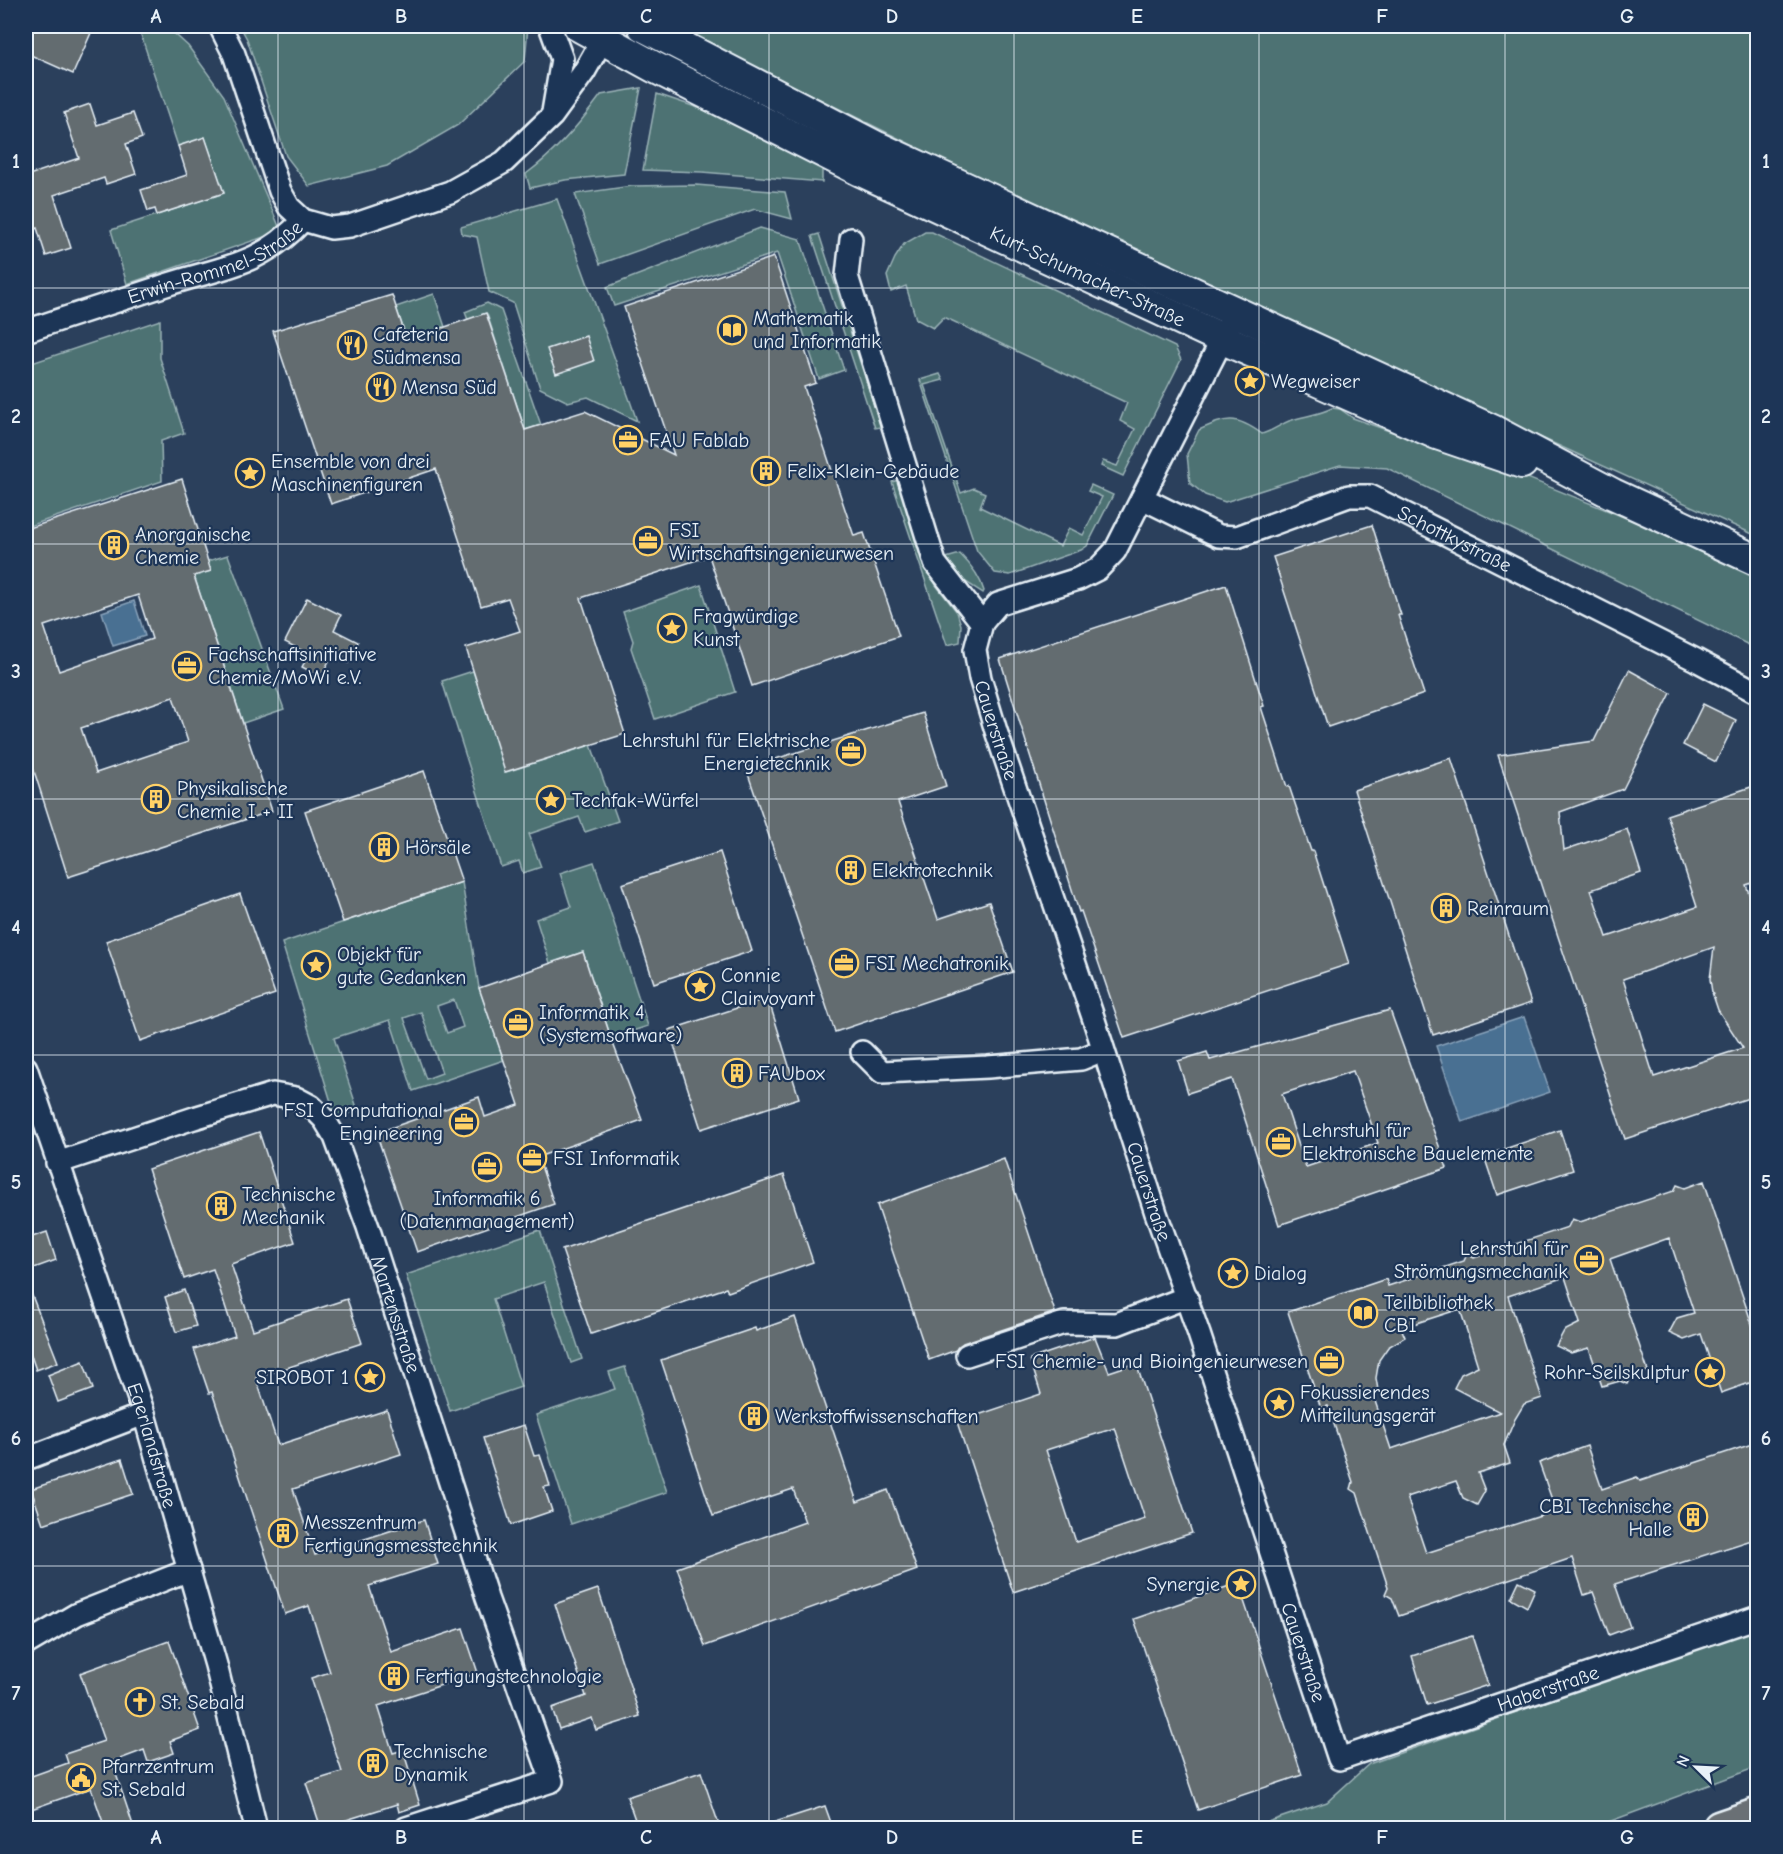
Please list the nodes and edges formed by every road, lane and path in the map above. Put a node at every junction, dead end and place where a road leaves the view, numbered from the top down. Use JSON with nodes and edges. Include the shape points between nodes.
{"nodes":[{"id":1,"x":220,"y":26,"type":"edge"},
{"id":2,"x":550,"y":26,"type":"edge"},
{"id":3,"x":643,"y":26,"type":"edge"},
{"id":4,"x":597,"y":30,"type":"edge"},
{"id":5,"x":552,"y":116,"type":"junction"},
{"id":6,"x":303,"y":220,"type":"junction"},
{"id":7,"x":850,"y":239,"type":"dead end"},
{"id":8,"x":1229,"y":326,"type":"junction"},
{"id":9,"x":26,"y":331,"type":"edge"},
{"id":10,"x":1142,"y":498,"type":"junction"},
{"id":11,"x":1758,"y":561,"type":"edge"},
{"id":12,"x":982,"y":623,"type":"junction"},
{"id":13,"x":1758,"y":693,"type":"edge"},
{"id":14,"x":1103,"y":1050,"type":"junction"},
{"id":15,"x":862,"y":1052,"type":"dead end"},
{"id":16,"x":26,"y":1068,"type":"edge"},
{"id":17,"x":57,"y":1164,"type":"junction"},
{"id":18,"x":1186,"y":1297,"type":"junction"},
{"id":19,"x":967,"y":1355,"type":"dead end"},
{"id":20,"x":144,"y":1414,"type":"junction"},
{"id":21,"x":26,"y":1459,"type":"edge"},
{"id":22,"x":189,"y":1570,"type":"junction"},
{"id":23,"x":1758,"y":1617,"type":"edge"},
{"id":24,"x":26,"y":1644,"type":"edge"},
{"id":25,"x":1339,"y":1759,"type":"joint"},
{"id":26,"x":1758,"y":1815,"type":"edge"},
{"id":27,"x":256,"y":1828,"type":"edge"},
{"id":28,"x":406,"y":1828,"type":"edge"},
{"id":29,"x":1720,"y":1828,"type":"edge"}],
"edges":[{"from":1,"to":6,"type":"street","via":[[234,54],[280,191]]},
{"from":2,"to":5,"type":"street","via":[[562,59]]},
{"from":3,"to":8,"type":"main road","name":"Kurt-Schumacher-Straße"},
{"from":4,"to":5,"type":"street","name":"Erwin-Rommel-Straße","via":[[584,72]]},
{"from":4,"to":8,"type":"main road","name":"Kurt-Schumacher-Straße","via":[[654,67],[861,171]]},
{"from":5,"to":6,"type":"street","name":"Erwin-Rommel-Straße","via":[[504,162],[450,192],[350,226],[331,228]]},
{"from":6,"to":9,"type":"street","name":"Erwin-Rommel-Straße","via":[[267,252],[231,267]]},
{"from":7,"to":12,"type":"street","via":[[847,276],[935,563]]},
{"from":8,"to":10,"type":"street"},
{"from":8,"to":11,"type":"main road","name":"Kurt-Schumacher-Straße","via":[[1494,431],[1612,494]]},
{"from":10,"to":12,"type":"street","via":[[1115,551],[1098,569],[998,604]]},
{"from":10,"to":13,"type":"street","name":"Schottkystraße","via":[[1219,536],[1237,537],[1349,496],[1370,495]]},
{"from":12,"to":14,"type":"street","name":"Cauerstraße","via":[[975,651],[984,694]]},
{"from":14,"to":15,"type":"street","via":[[1082,1059],[882,1072]]},
{"from":14,"to":18,"type":"street","name":"Cauerstraße"},
{"from":16,"to":17,"type":"street","name":"Egerlandstraße"},
{"from":17,"to":20,"type":"street","name":"Egerlandstraße"},
{"from":17,"to":28,"type":"street","name":"Martensstraße","via":[[273,1094],[296,1098],[311,1106],[335,1137],[368,1227],[487,1598],[552,1781]]},
{"from":18,"to":19,"type":"street","via":[[1117,1324],[1065,1323]]},
{"from":18,"to":25,"type":"street","name":"Cauerstraße"},
{"from":20,"to":21,"type":"street"},
{"from":20,"to":22,"type":"street","name":"Egerlandstraße"},
{"from":22,"to":24,"type":"street","via":[[77,1614]]},
{"from":22,"to":27,"type":"street","name":"Egerlandstraße"},
{"from":23,"to":25,"type":"street","name":"Haberstraße"},
{"from":26,"to":29,"type":"highway"}]}
